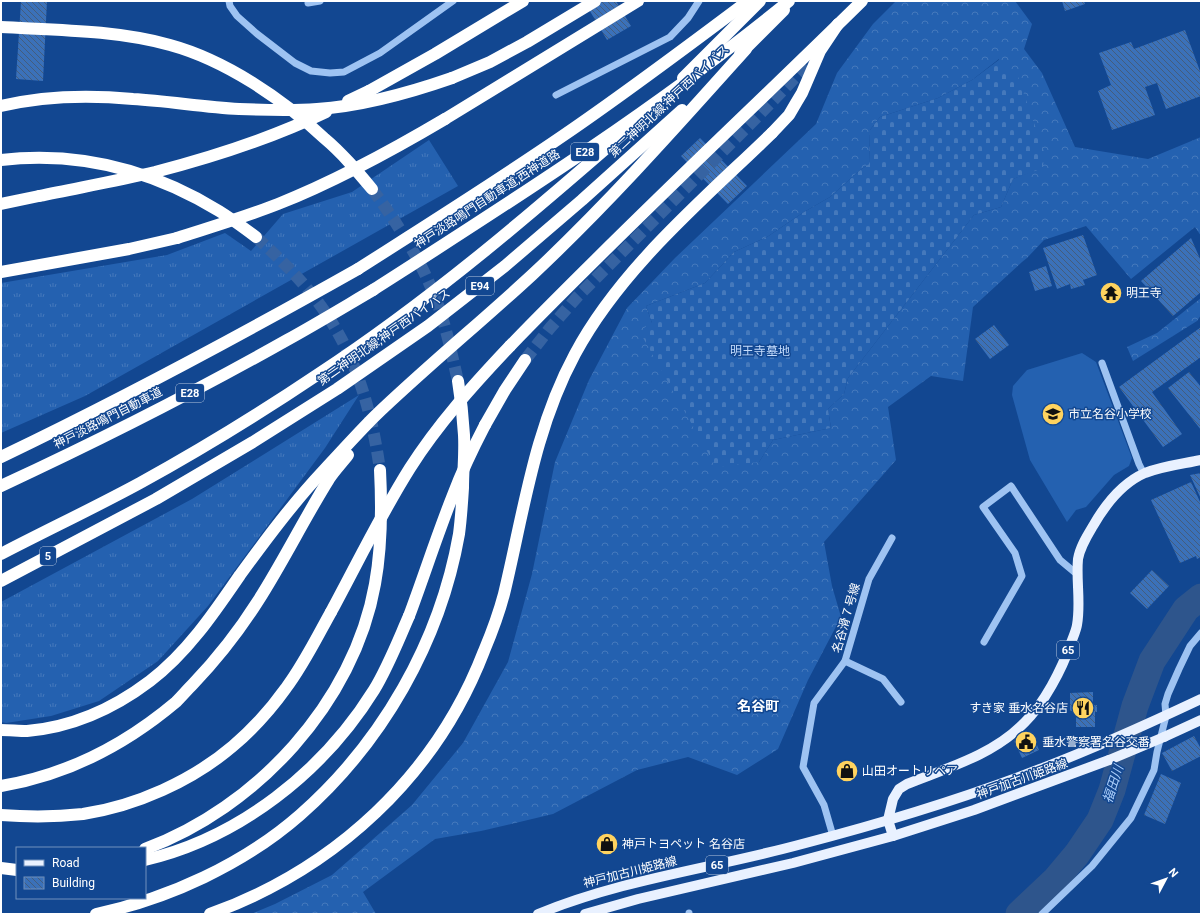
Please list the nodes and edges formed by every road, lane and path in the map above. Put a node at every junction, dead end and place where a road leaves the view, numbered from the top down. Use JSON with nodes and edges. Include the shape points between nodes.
{"nodes":[{"id":1,"x":229,"y":1,"type":"edge"},
{"id":2,"x":320,"y":1,"type":"edge"},
{"id":3,"x":453,"y":1,"type":"edge"},
{"id":4,"x":523,"y":1,"type":"edge"},
{"id":5,"x":595,"y":1,"type":"edge"},
{"id":6,"x":638,"y":1,"type":"edge"},
{"id":7,"x":699,"y":1,"type":"edge"},
{"id":8,"x":748,"y":1,"type":"edge"},
{"id":9,"x":760,"y":1,"type":"edge"},
{"id":10,"x":789,"y":1,"type":"edge"},
{"id":11,"x":793,"y":1,"type":"edge"},
{"id":12,"x":862,"y":1,"type":"edge"},
{"id":13,"x":867,"y":1,"type":"edge"},
{"id":14,"x":308,"y":3,"type":"dead end"},
{"id":15,"x":841,"y":26,"type":"junction"},
{"id":16,"x":1,"y":27,"type":"edge"},
{"id":17,"x":746,"y":49,"type":"junction"},
{"id":18,"x":556,"y":95,"type":"dead end"},
{"id":19,"x":1,"y":106,"type":"edge"},
{"id":20,"x":1,"y":160,"type":"edge"},
{"id":21,"x":372,"y":189,"type":"tunnel mouth"},
{"id":22,"x":1,"y":204,"type":"edge"},
{"id":23,"x":256,"y":237,"type":"tunnel mouth"},
{"id":24,"x":358,"y":269,"type":"joint"},
{"id":25,"x":1,"y":272,"type":"edge"},
{"id":26,"x":373,"y":290,"type":"joint"},
{"id":27,"x":525,"y":360,"type":"tunnel mouth"},
{"id":28,"x":1102,"y":363,"type":"dead end"},
{"id":29,"x":458,"y":382,"type":"tunnel mouth"},
{"id":30,"x":400,"y":393,"type":"junction"},
{"id":31,"x":1,"y":457,"type":"edge"},
{"id":32,"x":1201,"y":460,"type":"edge"},
{"id":33,"x":380,"y":470,"type":"tunnel mouth"},
{"id":34,"x":1144,"y":474,"type":"junction"},
{"id":35,"x":1,"y":486,"type":"edge"},
{"id":36,"x":114,"y":496,"type":"joint"},
{"id":37,"x":125,"y":515,"type":"joint"},
{"id":38,"x":892,"y":538,"type":"dead end"},
{"id":39,"x":1,"y":554,"type":"edge"},
{"id":40,"x":1078,"y":575,"type":"junction"},
{"id":41,"x":1,"y":581,"type":"edge"},
{"id":42,"x":1201,"y":633,"type":"edge"},
{"id":43,"x":984,"y":642,"type":"dead end"},
{"id":44,"x":845,"y":661,"type":"junction"},
{"id":45,"x":1201,"y":699,"type":"edge"},
{"id":46,"x":901,"y":702,"type":"dead end"},
{"id":47,"x":1166,"y":716,"type":"junction"},
{"id":48,"x":1201,"y":720,"type":"edge"},
{"id":49,"x":1,"y":730,"type":"edge"},
{"id":50,"x":1,"y":786,"type":"edge"},
{"id":51,"x":1,"y":815,"type":"edge"},
{"id":52,"x":888,"y":820,"type":"junction"},
{"id":53,"x":833,"y":836,"type":"junction"},
{"id":54,"x":893,"y":836,"type":"junction"},
{"id":55,"x":146,"y":849,"type":"edge"},
{"id":56,"x":146,"y":860,"type":"edge"},
{"id":57,"x":1,"y":868,"type":"edge"},
{"id":58,"x":16,"y":869,"type":"edge"},
{"id":59,"x":543,"y":913,"type":"edge"},
{"id":60,"x":96,"y":914,"type":"edge"},
{"id":61,"x":210,"y":914,"type":"edge"},
{"id":62,"x":586,"y":914,"type":"edge"},
{"id":63,"x":1042,"y":914,"type":"edge"}],
"edges":[{"from":1,"to":3,"type":"street","via":[[237,16],[295,63],[311,71],[330,73],[344,72],[380,53]]},
{"from":2,"to":14,"type":"street"},
{"from":4,"to":22,"type":"highway","bridge":true,"via":[[369,91],[284,130],[155,171]]},
{"from":5,"to":19,"type":"highway","bridge":true,"via":[[490,62],[452,78],[391,97],[356,104],[317,109],[239,109],[132,98],[91,97]]},
{"from":6,"to":25,"type":"highway","bridge":true,"via":[[399,146],[277,205],[177,238]]},
{"from":7,"to":18,"type":"street","via":[[688,18],[670,37]]},
{"from":8,"to":24,"type":"highway","name":"神戸淡路鳴門自動車道;西神道路","number":"E28","bridge":true,"via":[[566,134]]},
{"from":9,"to":36,"type":"highway","name":"第二神明北線;神戸西バイパス","number":"E94","via":[[648,112],[490,248],[409,311],[321,373],[235,428]]},
{"from":10,"to":26,"type":"highway","name":"神戸淡路鳴門自動車道;西神道路","number":"E28","bridge":true,"via":[[684,82],[588,151]]},
{"from":11,"to":17,"type":"highway","name":"第二神明北線;神戸西バイパス","number":"E94"},
{"from":12,"to":15,"type":"highway"},
{"from":13,"to":15,"type":"highway"},
{"from":15,"to":51,"type":"highway","bridge":true,"via":[[651,204],[552,302],[454,408],[411,467],[389,503],[309,652],[287,687],[262,718],[233,746],[202,769],[164,790],[123,805],[83,814]]},
{"from":15,"to":61,"type":"highway","bridge":true,"via":[[820,51],[789,114],[642,262],[596,318],[575,353],[542,432],[492,633],[476,673],[439,739],[416,771],[390,798],[363,825],[333,849],[269,889]]},
{"from":16,"to":21,"type":"highway","via":[[135,37],[201,56],[265,91],[297,115],[325,138]]},
{"from":17,"to":30,"type":"highway","via":[[631,176],[576,232],[532,275]]},
{"from":17,"to":37,"type":"highway","name":"第二神明北線;神戸西バイパス","number":"E94","via":[[582,200],[505,266],[428,326],[337,389],[253,442]]},
{"from":20,"to":23,"type":"highway","via":[[60,158],[123,168],[187,193],[219,211]]},
{"from":24,"to":31,"type":"highway","name":"神戸淡路鳴門自動車道","number":"E28","via":[[169,373]]},
{"from":26,"to":35,"type":"highway","name":"神戸淡路鳴門自動車道","number":"E28","via":[[181,397]]},
{"from":27,"to":56,"type":"highway","bridge":true,"via":[[505,390],[469,458],[392,655],[374,690],[351,723],[326,752],[268,803],[233,826],[197,843]]},
{"from":28,"to":34,"type":"street"},
{"from":29,"to":60,"type":"highway","via":[[464,435],[459,534],[436,617],[420,655],[382,724],[329,788],[300,816],[266,841],[198,880],[161,896]]},
{"from":30,"to":49,"type":"highway","via":[[294,503],[200,630],[152,680],[124,700],[93,716],[61,726],[26,731]]},
{"from":30,"to":50,"type":"highway","via":[[330,477],[258,602],[206,671],[176,701],[142,728],[104,752],[63,770]]},
{"from":32,"to":34,"type":"main road","number":"65"},
{"from":33,"to":55,"type":"highway","via":[[382,506],[375,585],[366,621],[335,689],[301,738],[255,783],[193,827]]},
{"from":34,"to":40,"type":"main road","number":"65","via":[[1120,490],[1096,520],[1080,551]]},
{"from":36,"to":39,"type":"highway","number":"5"},
{"from":37,"to":41,"type":"highway","number":"5"},
{"from":38,"to":44,"type":"street","name":"名谷滑７号線","via":[[869,579]]},
{"from":40,"to":43,"type":"street","via":[[1060,560],[1011,486],[983,507],[1015,553],[1022,576]]},
{"from":40,"to":52,"type":"main road","number":"65","via":[[1077,627],[1060,669],[1032,715],[1016,732],[992,748],[899,789],[893,799]]},
{"from":42,"to":47,"type":"street","via":[[1190,646],[1168,694],[1165,704]]},
{"from":44,"to":46,"type":"street","via":[[883,679]]},
{"from":44,"to":53,"type":"street","name":"名谷滑７号線","via":[[814,704],[803,768],[824,805]]},
{"from":45,"to":47,"type":"main road","name":"神戸加古川姫路線","number":"65"},
{"from":47,"to":52,"type":"main road","name":"神戸加古川姫路線","number":"65","via":[[1041,769]]},
{"from":47,"to":63,"type":"street","via":[[1154,770],[1131,818],[1092,866]]},
{"from":48,"to":54,"type":"main road","name":"神戸加古川姫路線","number":"65","bridge":true,"via":[[1109,760]]},
{"from":52,"to":53,"type":"main road","name":"神戸加古川姫路線","number":"65"},
{"from":52,"to":54,"type":"main road"},
{"from":53,"to":59,"type":"main road","name":"神戸加古川姫路線","number":"65","via":[[600,892]]},
{"from":54,"to":62,"type":"main road","name":"神戸加古川姫路線","number":"65"},
{"from":57,"to":58,"type":"highway"}]}
